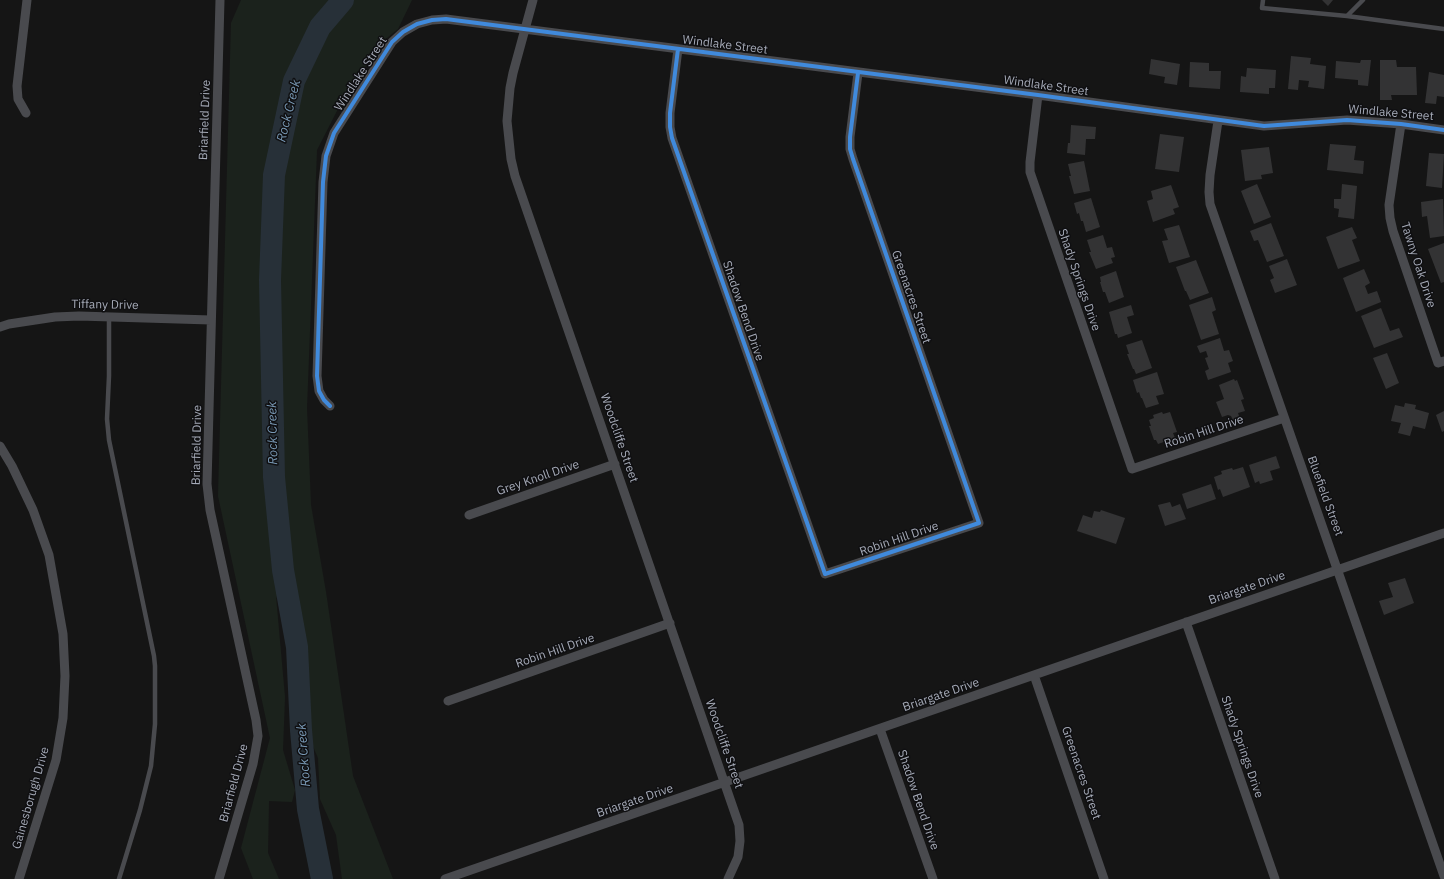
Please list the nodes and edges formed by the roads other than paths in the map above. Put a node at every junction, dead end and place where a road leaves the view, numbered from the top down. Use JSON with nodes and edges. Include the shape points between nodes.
{"nodes":[{"id":1,"x":27,"y":0,"type":"edge"},
{"id":2,"x":220,"y":0,"type":"edge"},
{"id":3,"x":533,"y":0,"type":"edge"},
{"id":4,"x":1263,"y":0,"type":"edge"},
{"id":5,"x":1363,"y":0,"type":"edge"},
{"id":6,"x":1347,"y":16,"type":"junction"},
{"id":7,"x":525,"y":29,"type":"junction"},
{"id":8,"x":1444,"y":29,"type":"edge"},
{"id":9,"x":678,"y":49,"type":"junction"},
{"id":10,"x":858,"y":73,"type":"junction"},
{"id":11,"x":1038,"y":95,"type":"junction"},
{"id":12,"x":26,"y":113,"type":"dead end"},
{"id":13,"x":1218,"y":121,"type":"junction"},
{"id":14,"x":1401,"y":124,"type":"junction"},
{"id":15,"x":1444,"y":130,"type":"edge"},
{"id":16,"x":109,"y":317,"type":"junction"},
{"id":17,"x":211,"y":320,"type":"junction"},
{"id":18,"x":0,"y":327,"type":"edge"},
{"id":19,"x":1441,"y":362,"type":"edge"},
{"id":20,"x":330,"y":406,"type":"dead end"},
{"id":21,"x":1284,"y":418,"type":"junction"},
{"id":22,"x":0,"y":446,"type":"edge"},
{"id":23,"x":615,"y":464,"type":"junction"},
{"id":24,"x":1132,"y":469,"type":"joint"},
{"id":25,"x":470,"y":515,"type":"dead end"},
{"id":26,"x":979,"y":523,"type":"joint"},
{"id":27,"x":1444,"y":533,"type":"edge"},
{"id":28,"x":1338,"y":570,"type":"junction"},
{"id":29,"x":825,"y":574,"type":"joint"},
{"id":30,"x":1186,"y":622,"type":"junction"},
{"id":31,"x":670,"y":623,"type":"junction"},
{"id":32,"x":1034,"y":675,"type":"junction"},
{"id":33,"x":448,"y":701,"type":"dead end"},
{"id":34,"x":880,"y":729,"type":"junction"},
{"id":35,"x":725,"y":783,"type":"junction"},
{"id":36,"x":1444,"y":876,"type":"edge"},
{"id":37,"x":19,"y":879,"type":"edge"},
{"id":38,"x":119,"y":879,"type":"edge"},
{"id":39,"x":219,"y":879,"type":"edge"},
{"id":40,"x":445,"y":879,"type":"edge"},
{"id":41,"x":728,"y":879,"type":"edge"},
{"id":42,"x":933,"y":879,"type":"edge"},
{"id":43,"x":1104,"y":879,"type":"edge"},
{"id":44,"x":1275,"y":879,"type":"edge"}],
"edges":[{"from":1,"to":12,"type":"street","via":[[17,86],[18,99]]},
{"from":2,"to":17,"type":"street","name":"Briarfield Drive"},
{"from":3,"to":7,"type":"street","name":"Woodcliffe Street"},
{"from":4,"to":6,"type":"lane","via":[[1262,8]]},
{"from":5,"to":6,"type":"lane"},
{"from":6,"to":8,"type":"lane"},
{"from":7,"to":9,"type":"street","name":"Windlake Street"},
{"from":7,"to":20,"type":"street","name":"Windlake Street","via":[[446,19],[424,22],[403,32],[392,42],[334,133],[326,156],[323,182],[317,376],[319,391]]},
{"from":7,"to":23,"type":"street","name":"Woodcliffe Street","via":[[513,73],[508,106],[511,159]]},
{"from":9,"to":10,"type":"street","name":"Windlake Street"},
{"from":9,"to":29,"type":"street","name":"Shadow Bend Drive","via":[[670,113],[672,138]]},
{"from":10,"to":11,"type":"street","name":"Windlake Street"},
{"from":10,"to":26,"type":"street","name":"Greenacres Street","via":[[850,149]]},
{"from":11,"to":13,"type":"street","name":"Windlake Street"},
{"from":11,"to":24,"type":"street","name":"Shady Springs Drive","via":[[1030,172]]},
{"from":13,"to":14,"type":"street","name":"Windlake Street","via":[[1264,126],[1346,120]]},
{"from":13,"to":21,"type":"street","name":"Bluefield Street","via":[[1210,175],[1210,204]]},
{"from":14,"to":15,"type":"street","name":"Windlake Street"},
{"from":14,"to":19,"type":"street","name":"Tawny Oak Drive","via":[[1389,205],[1390,218]]},
{"from":16,"to":17,"type":"street","name":"Tiffany Drive"},
{"from":16,"to":18,"type":"street","name":"Tiffany Drive","via":[[55,317]]},
{"from":16,"to":38,"type":"lane","via":[[109,440],[155,666],[155,724],[151,766]]},
{"from":17,"to":39,"type":"street","name":"Briarfield Drive","via":[[207,484],[210,510],[258,736],[253,764]]},
{"from":21,"to":24,"type":"street","name":"Robin Hill Drive"},
{"from":21,"to":28,"type":"street","name":"Bluefield Street"},
{"from":22,"to":37,"type":"street","name":"Gainesborugh Drive","via":[[33,510],[49,555],[63,634],[65,669],[63,718],[56,760]]},
{"from":23,"to":25,"type":"street","name":"Grey Knoll Drive"},
{"from":23,"to":31,"type":"street","name":"Woodcliffe Street"},
{"from":26,"to":29,"type":"street","name":"Robin Hill Drive"},
{"from":27,"to":28,"type":"street","name":"Briargate Drive"},
{"from":28,"to":30,"type":"street","name":"Briargate Drive"},
{"from":28,"to":36,"type":"street","name":"Bluefield Street"},
{"from":30,"to":32,"type":"street","name":"Briargate Drive"},
{"from":30,"to":44,"type":"street","name":"Shady Springs Drive"},
{"from":31,"to":33,"type":"street","name":"Robin Hill Drive"},
{"from":31,"to":35,"type":"street","name":"Woodcliffe Street"},
{"from":32,"to":34,"type":"street","name":"Briargate Drive"},
{"from":32,"to":43,"type":"street","name":"Greenacres Street"},
{"from":34,"to":35,"type":"street","name":"Briargate Drive"},
{"from":34,"to":42,"type":"street","name":"Shadow Bend Drive"},
{"from":35,"to":40,"type":"street","name":"Briargate Drive"},
{"from":35,"to":41,"type":"street","name":"Woodcliffe Street","via":[[739,825],[740,841],[738,857]]}]}
